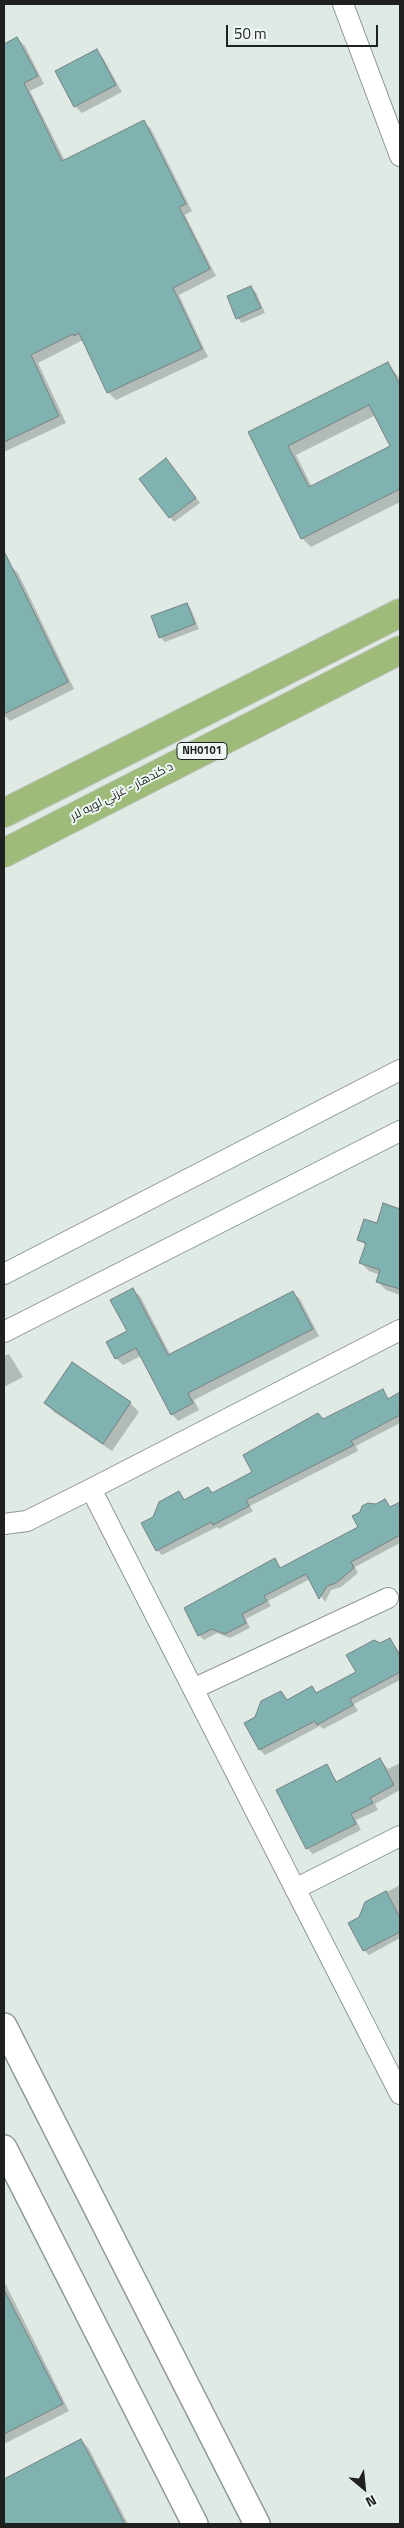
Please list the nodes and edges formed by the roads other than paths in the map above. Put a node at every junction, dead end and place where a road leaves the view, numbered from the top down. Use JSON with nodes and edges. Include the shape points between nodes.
{"nodes":[{"id":1,"x":343,"y":4,"type":"edge"},
{"id":2,"x":400,"y":156,"type":"edge"},
{"id":3,"x":400,"y":613,"type":"edge"},
{"id":4,"x":400,"y":650,"type":"edge"},
{"id":5,"x":4,"y":813,"type":"edge"},
{"id":6,"x":4,"y":852,"type":"edge"},
{"id":7,"x":400,"y":1070,"type":"edge"},
{"id":8,"x":400,"y":1131,"type":"edge"},
{"id":9,"x":4,"y":1274,"type":"edge"},
{"id":10,"x":4,"y":1332,"type":"edge"},
{"id":11,"x":398,"y":1336,"type":"edge"},
{"id":12,"x":91,"y":1489,"type":"junction"},
{"id":13,"x":4,"y":1524,"type":"edge"},
{"id":14,"x":388,"y":1598,"type":"dead end"},
{"id":15,"x":193,"y":1689,"type":"junction"},
{"id":16,"x":400,"y":1836,"type":"edge"},
{"id":17,"x":295,"y":1889,"type":"junction"},
{"id":18,"x":4,"y":2026,"type":"edge"},
{"id":19,"x":400,"y":2094,"type":"edge"},
{"id":20,"x":4,"y":2148,"type":"edge"},
{"id":21,"x":195,"y":2524,"type":"edge"},
{"id":22,"x":257,"y":2524,"type":"edge"}],
"edges":[{"from":1,"to":2,"type":"street"},
{"from":3,"to":5,"type":"highway","number":"NH0101"},
{"from":4,"to":6,"type":"highway","name":"د کندهار - غزني لويه لار","number":"NH0101"},
{"from":7,"to":9,"type":"street"},
{"from":8,"to":10,"type":"street"},
{"from":11,"to":12,"type":"street"},
{"from":12,"to":13,"type":"street","via":[[27,1520]]},
{"from":12,"to":15,"type":"street"},
{"from":14,"to":15,"type":"street"},
{"from":15,"to":17,"type":"street"},
{"from":16,"to":17,"type":"street"},
{"from":17,"to":19,"type":"street"},
{"from":18,"to":22,"type":"street"},
{"from":20,"to":21,"type":"street"}]}
